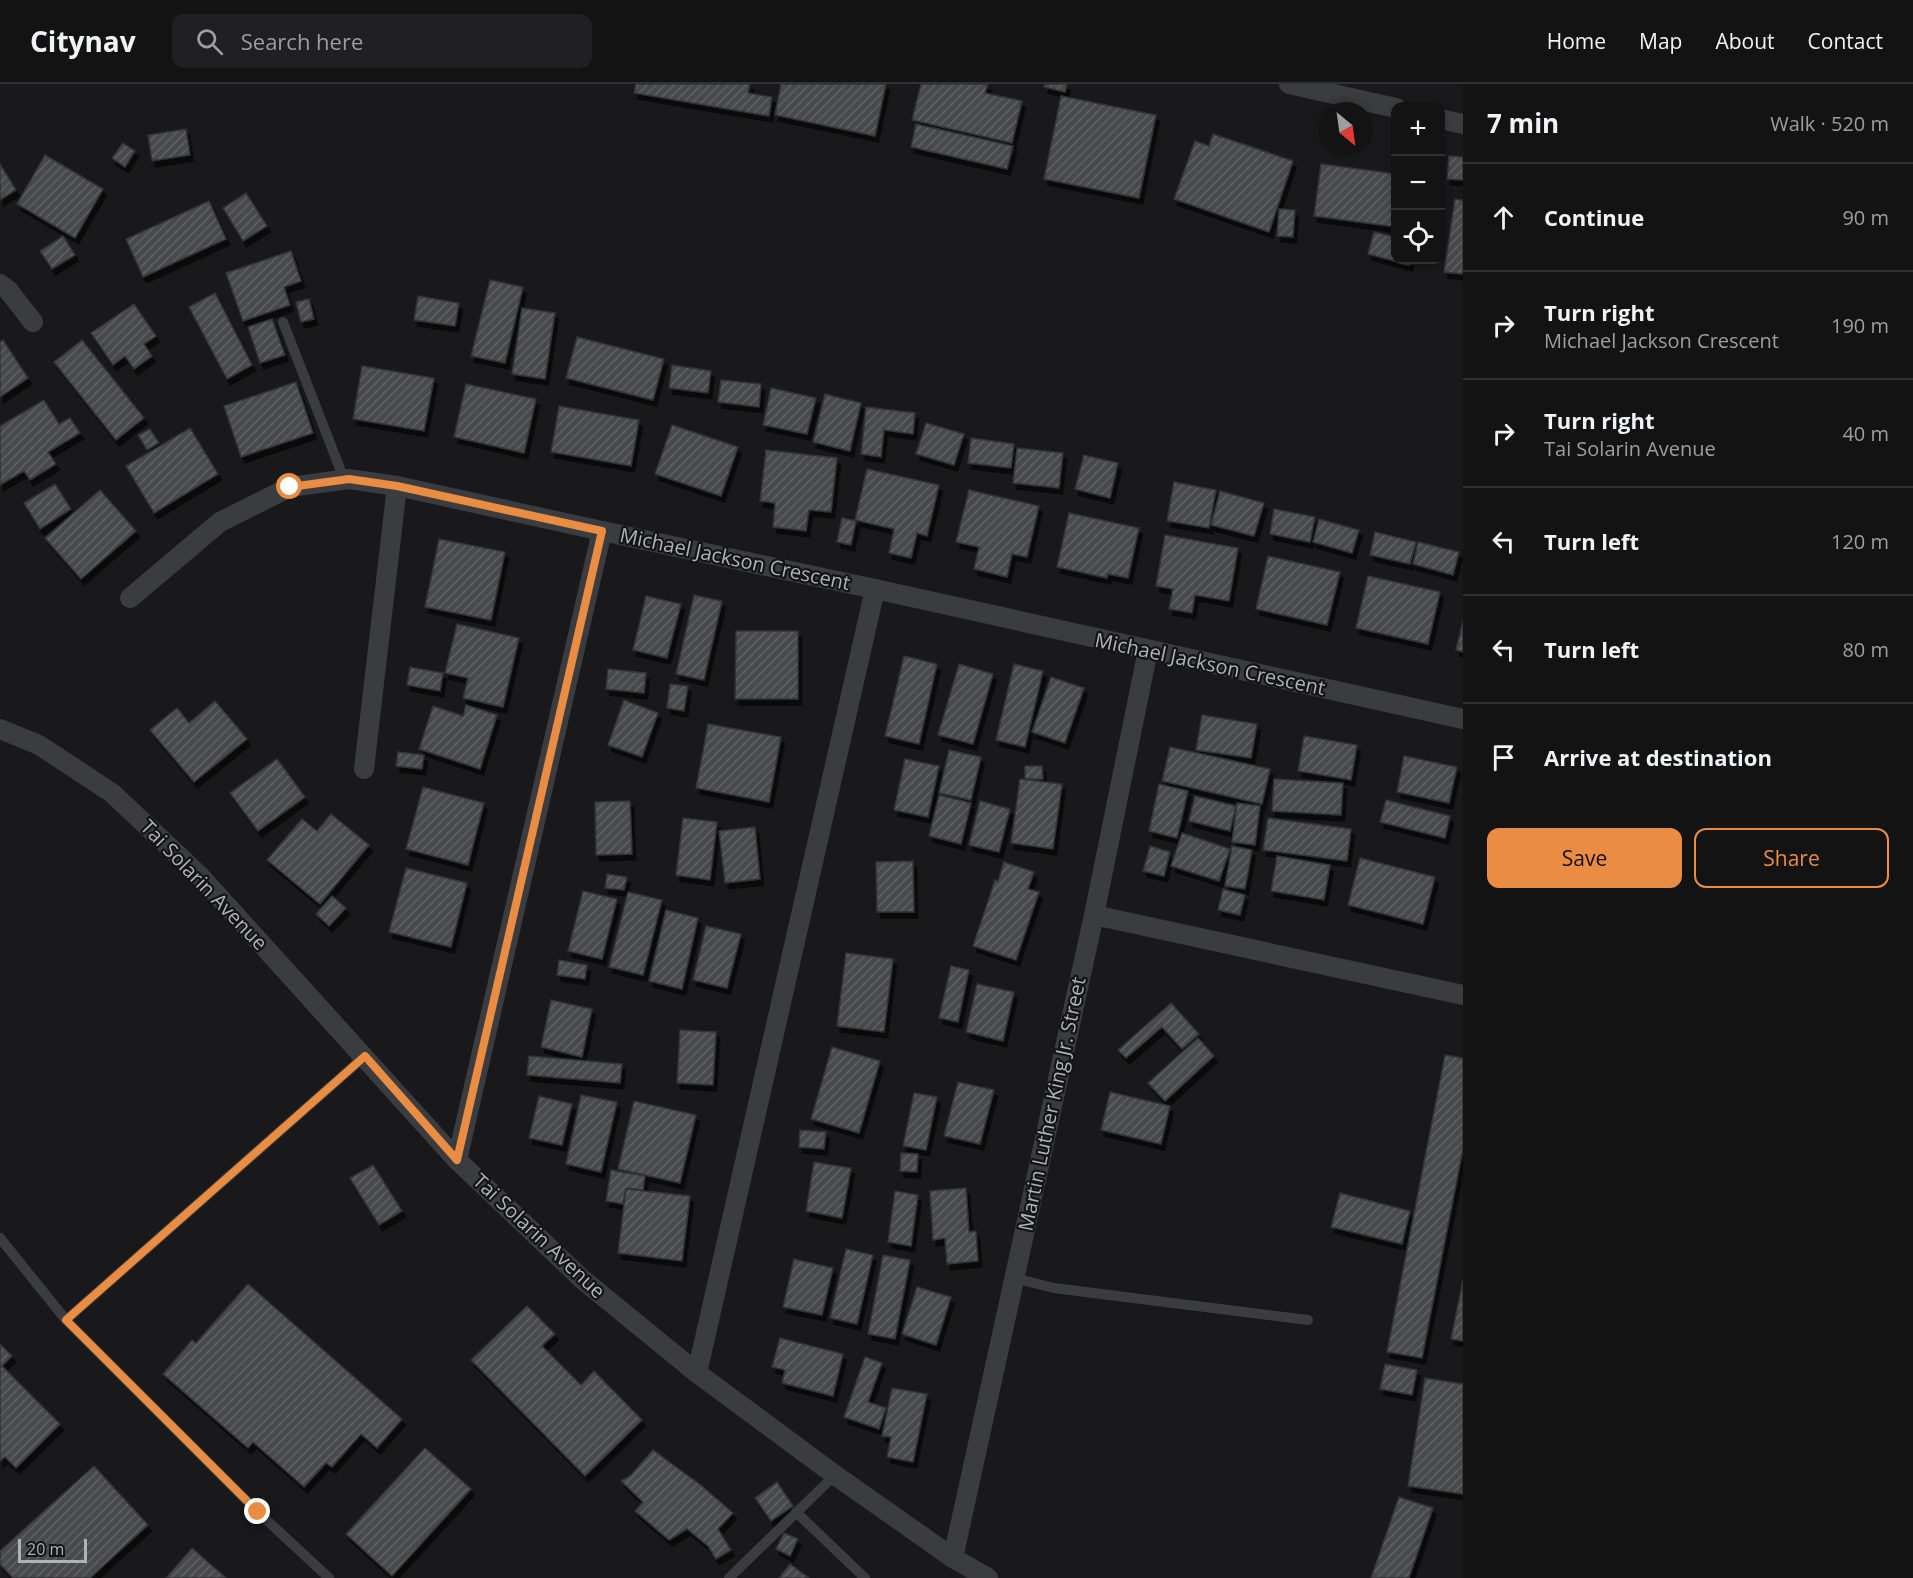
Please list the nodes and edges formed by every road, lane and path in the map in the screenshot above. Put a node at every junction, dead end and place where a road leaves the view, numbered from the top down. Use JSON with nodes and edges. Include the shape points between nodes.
{"nodes":[{"id":1,"x":1290,"y":84,"type":"edge"},
{"id":2,"x":1391,"y":107,"type":"edge"},
{"id":3,"x":1445,"y":120,"type":"edge"},
{"id":4,"x":1463,"y":124,"type":"edge"},
{"id":5,"x":0,"y":284,"type":"edge"},
{"id":6,"x":33,"y":322,"type":"dead end"},
{"id":7,"x":283,"y":322,"type":"dead end"},
{"id":8,"x":344,"y":479,"type":"junction"},
{"id":9,"x":397,"y":486,"type":"junction"},
{"id":10,"x":602,"y":531,"type":"junction"},
{"id":11,"x":875,"y":589,"type":"junction"},
{"id":12,"x":130,"y":598,"type":"dead end"},
{"id":13,"x":1148,"y":650,"type":"junction"},
{"id":14,"x":1463,"y":719,"type":"edge"},
{"id":15,"x":0,"y":729,"type":"edge"},
{"id":16,"x":364,"y":769,"type":"dead end"},
{"id":17,"x":1094,"y":915,"type":"junction"},
{"id":18,"x":1463,"y":995,"type":"edge"},
{"id":19,"x":365,"y":1056,"type":"junction"},
{"id":20,"x":457,"y":1160,"type":"junction"},
{"id":21,"x":0,"y":1238,"type":"edge"},
{"id":22,"x":1014,"y":1278,"type":"junction"},
{"id":23,"x":66,"y":1320,"type":"junction"},
{"id":24,"x":1308,"y":1320,"type":"dead end"},
{"id":25,"x":697,"y":1373,"type":"junction"},
{"id":26,"x":835,"y":1475,"type":"junction"},
{"id":27,"x":796,"y":1512,"type":"junction"},
{"id":28,"x":953,"y":1558,"type":"junction"},
{"id":29,"x":329,"y":1578,"type":"edge"},
{"id":30,"x":729,"y":1578,"type":"edge"},
{"id":31,"x":865,"y":1578,"type":"edge"},
{"id":32,"x":988,"y":1578,"type":"edge"}],
"edges":[{"from":1,"to":2,"type":"street"},
{"from":3,"to":4,"type":"street"},
{"from":5,"to":6,"type":"street"},
{"from":7,"to":8,"type":"lane"},
{"from":8,"to":9,"type":"street"},
{"from":8,"to":12,"type":"street","via":[[290,487],[220,522]]},
{"from":9,"to":10,"type":"street"},
{"from":9,"to":16,"type":"street"},
{"from":10,"to":11,"type":"street","name":"Michael Jackson Crescent"},
{"from":10,"to":20,"type":"street","name":"Michael Jackson Crescent"},
{"from":11,"to":13,"type":"street","name":"Michael Jackson Crescent"},
{"from":11,"to":25,"type":"street"},
{"from":13,"to":14,"type":"street","name":"Michael Jackson Crescent"},
{"from":13,"to":17,"type":"street","name":"Martin Luther King Jr. Street"},
{"from":15,"to":19,"type":"street","name":"Tai Solarin Avenue","via":[[39,745],[112,793],[201,876]]},
{"from":17,"to":18,"type":"street"},
{"from":17,"to":22,"type":"street","name":"Martin Luther King Jr. Street"},
{"from":19,"to":20,"type":"street","name":"Tai Solarin Avenue"},
{"from":19,"to":23,"type":"lane"},
{"from":20,"to":25,"type":"street","name":"Tai Solarin Avenue","via":[[582,1279]]},
{"from":21,"to":23,"type":"lane"},
{"from":22,"to":24,"type":"lane","via":[[1054,1288]]},
{"from":22,"to":28,"type":"street","name":"Martin Luther King Jr. Street"},
{"from":23,"to":29,"type":"lane"},
{"from":25,"to":26,"type":"street","name":"Tai Solarin Avenue"},
{"from":26,"to":27,"type":"lane"},
{"from":26,"to":28,"type":"street","name":"Tai Solarin Avenue"},
{"from":27,"to":30,"type":"lane"},
{"from":27,"to":31,"type":"lane"},
{"from":28,"to":32,"type":"street","name":"Tai Solarin Avenue"}]}
